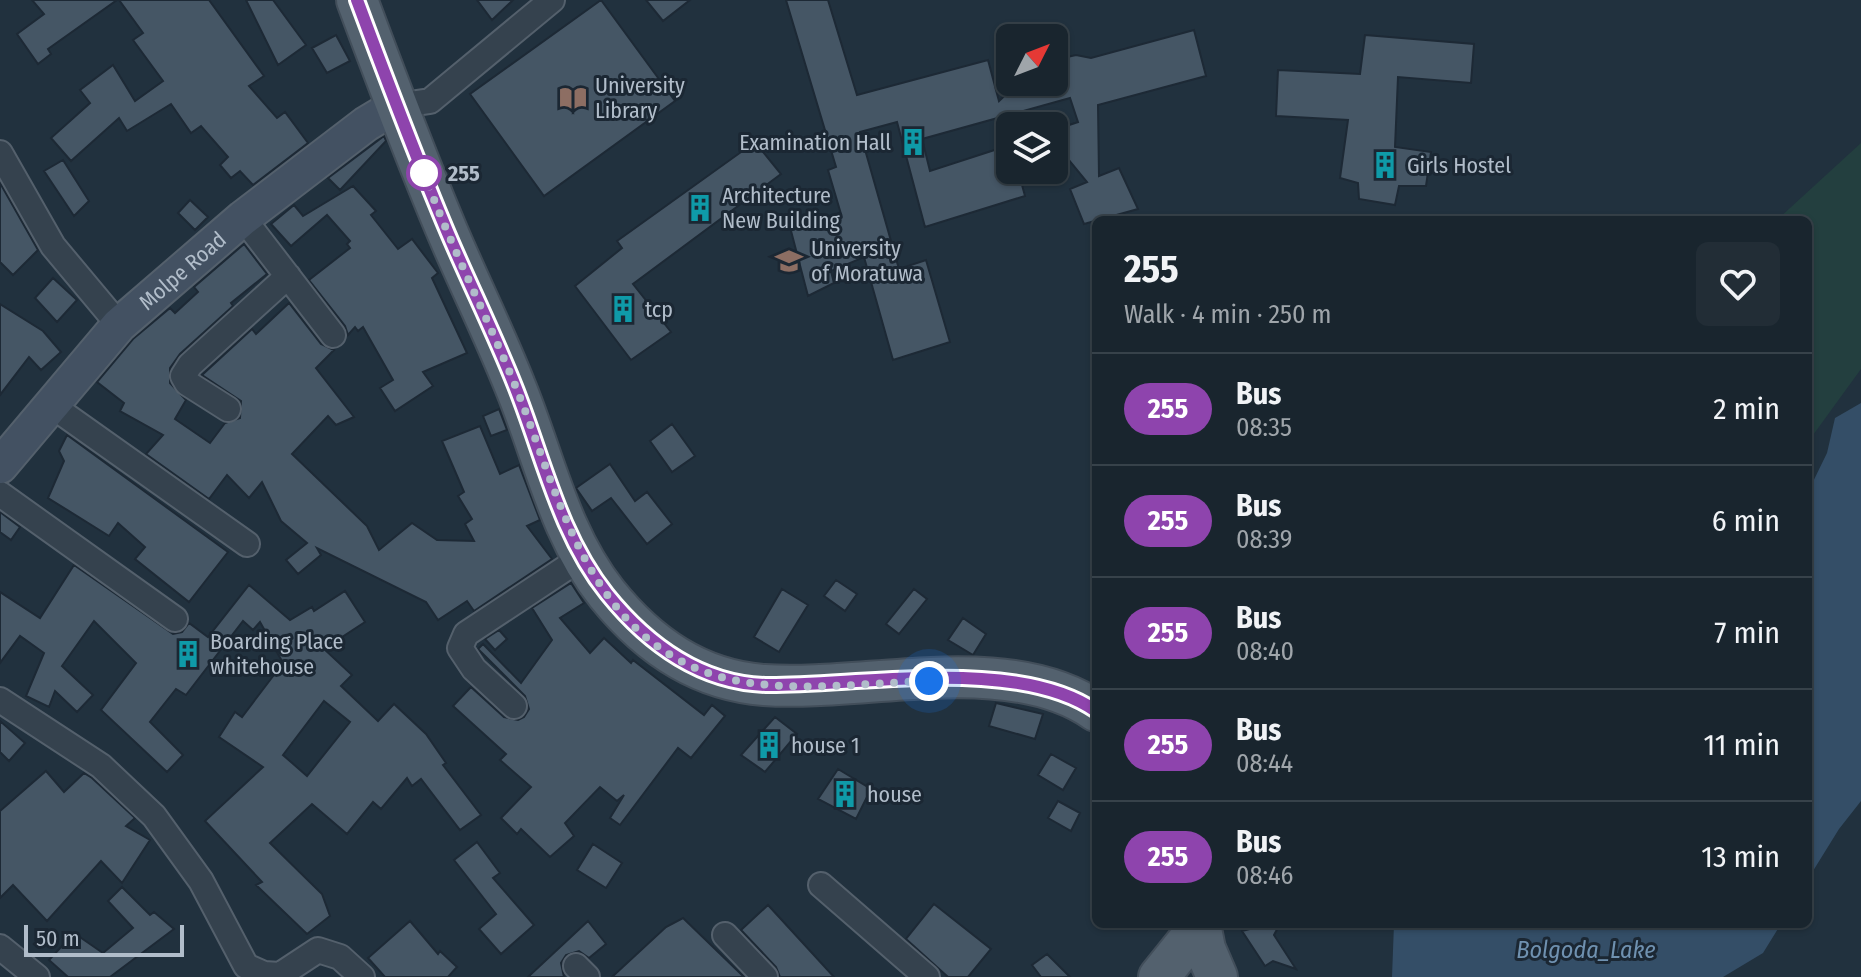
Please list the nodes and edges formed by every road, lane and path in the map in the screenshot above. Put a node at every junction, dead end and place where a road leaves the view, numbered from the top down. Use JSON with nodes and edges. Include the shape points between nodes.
{"nodes":[{"id":1,"x":357,"y":0,"type":"edge"},
{"id":2,"x":552,"y":0,"type":"edge"},
{"id":3,"x":396,"y":106,"type":"junction"},
{"id":4,"x":0,"y":153,"type":"edge"},
{"id":5,"x":243,"y":218,"type":"junction"},
{"id":6,"x":288,"y":276,"type":"junction"},
{"id":7,"x":119,"y":325,"type":"junction"},
{"id":8,"x":333,"y":335,"type":"dead end"},
{"id":9,"x":51,"y":405,"type":"junction"},
{"id":10,"x":228,"y":409,"type":"dead end"},
{"id":11,"x":0,"y":466,"type":"edge"},
{"id":12,"x":0,"y":494,"type":"edge"},
{"id":13,"x":247,"y":544,"type":"dead end"},
{"id":14,"x":581,"y":558,"type":"junction"},
{"id":15,"x":175,"y":619,"type":"dead end"},
{"id":16,"x":0,"y":700,"type":"edge"},
{"id":17,"x":514,"y":706,"type":"dead end"},
{"id":18,"x":1092,"y":709,"type":"edge"},
{"id":19,"x":821,"y":885,"type":"dead end"},
{"id":20,"x":1198,"y":928,"type":"edge"},
{"id":21,"x":1201,"y":928,"type":"edge"},
{"id":22,"x":725,"y":935,"type":"dead end"},
{"id":23,"x":0,"y":947,"type":"edge"},
{"id":24,"x":37,"y":977,"type":"edge"},
{"id":25,"x":362,"y":977,"type":"edge"},
{"id":26,"x":765,"y":977,"type":"edge"},
{"id":27,"x":927,"y":977,"type":"edge"},
{"id":28,"x":1159,"y":977,"type":"edge"},
{"id":29,"x":1217,"y":977,"type":"edge"}],
"edges":[{"from":1,"to":3,"type":"main road"},
{"from":2,"to":3,"type":"street","via":[[430,101]]},
{"from":3,"to":5,"type":"street","name":"Molpe Road"},
{"from":3,"to":14,"type":"main road","via":[[515,386]]},
{"from":4,"to":7,"type":"street","via":[[53,246]]},
{"from":5,"to":6,"type":"street"},
{"from":5,"to":7,"type":"street","name":"Molpe Road"},
{"from":6,"to":8,"type":"street"},
{"from":6,"to":10,"type":"street","via":[[183,376]]},
{"from":7,"to":9,"type":"street","name":"Molpe Road"},
{"from":9,"to":11,"type":"street","name":"Molpe Road"},
{"from":9,"to":13,"type":"street"},
{"from":12,"to":15,"type":"street"},
{"from":14,"to":17,"type":"street","via":[[466,634],[460,648],[474,669]]},
{"from":14,"to":18,"type":"main road","via":[[647,638],[678,659],[725,678],[767,685],[1013,679],[1071,696]]},
{"from":16,"to":25,"type":"street","via":[[101,766],[154,816],[201,881],[246,966],[280,975],[318,950],[340,957]]},
{"from":19,"to":27,"type":"street"},
{"from":20,"to":28,"type":"main road"},
{"from":21,"to":29,"type":"main road"},
{"from":22,"to":26,"type":"street"},
{"from":23,"to":24,"type":"street"}]}
